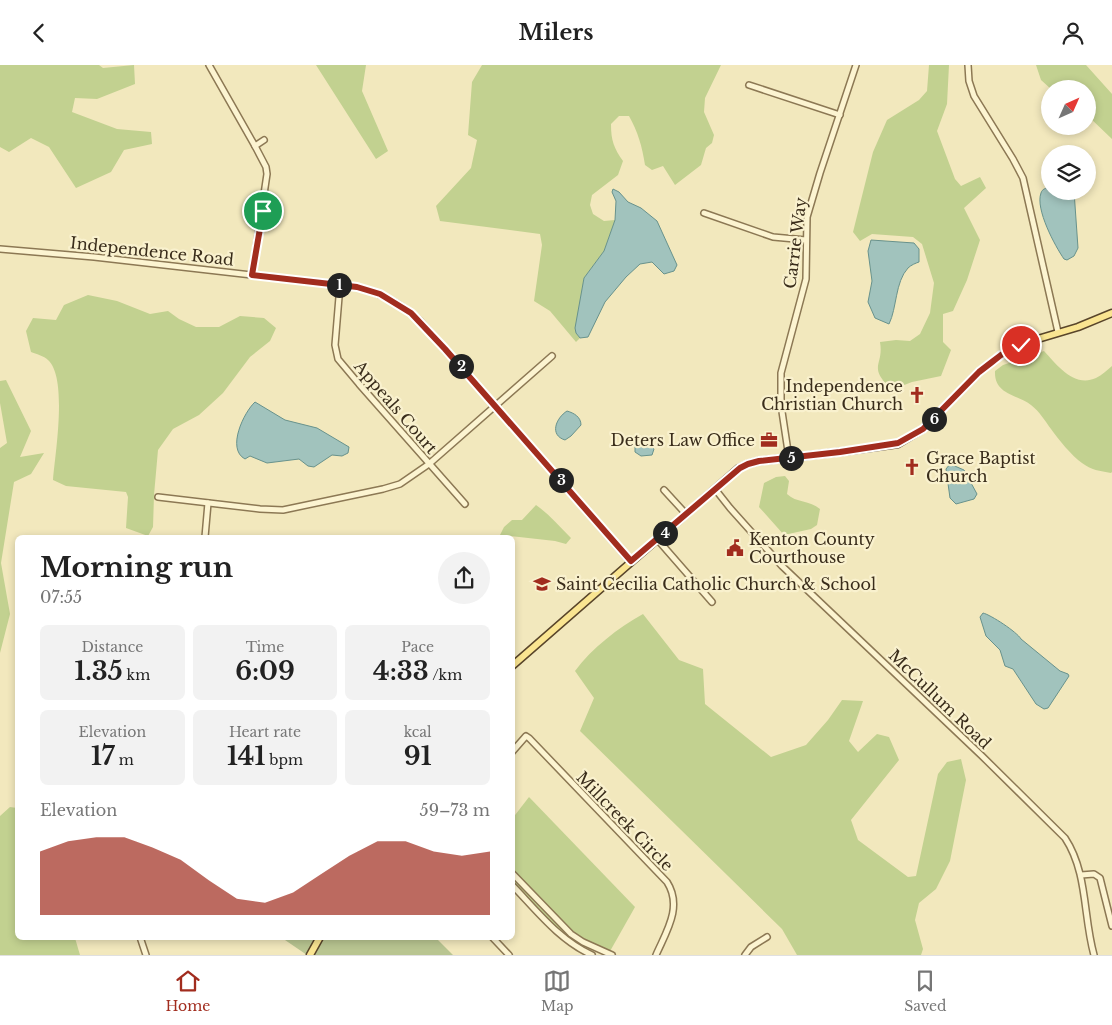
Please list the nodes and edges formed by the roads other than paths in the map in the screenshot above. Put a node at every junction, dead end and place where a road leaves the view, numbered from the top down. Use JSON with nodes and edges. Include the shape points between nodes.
{"nodes":[{"id":1,"x":209,"y":65,"type":"edge"},
{"id":2,"x":856,"y":65,"type":"edge"},
{"id":3,"x":968,"y":65,"type":"edge"},
{"id":4,"x":748,"y":85,"type":"dead end"},
{"id":5,"x":840,"y":115,"type":"junction"},
{"id":6,"x":264,"y":140,"type":"dead end"},
{"id":7,"x":255,"y":146,"type":"junction"},
{"id":8,"x":704,"y":213,"type":"dead end"},
{"id":9,"x":806,"y":240,"type":"junction"},
{"id":10,"x":0,"y":249,"type":"edge"},
{"id":11,"x":252,"y":275,"type":"junction"},
{"id":12,"x":340,"y":285,"type":"junction"},
{"id":13,"x":1112,"y":313,"type":"edge"},
{"id":14,"x":1058,"y":332,"type":"junction"},
{"id":15,"x":552,"y":356,"type":"dead end"},
{"id":16,"x":495,"y":405,"type":"junction"},
{"id":17,"x":789,"y":458,"type":"junction"},
{"id":18,"x":429,"y":464,"type":"junction"},
{"id":19,"x":715,"y":489,"type":"junction"},
{"id":20,"x":664,"y":490,"type":"dead end"},
{"id":21,"x":158,"y":497,"type":"dead end"},
{"id":22,"x":208,"y":503,"type":"junction"},
{"id":23,"x":465,"y":504,"type":"dead end"},
{"id":24,"x":686,"y":514,"type":"junction"},
{"id":25,"x":205,"y":535,"type":"edge"},
{"id":26,"x":657,"y":539,"type":"junction"},
{"id":27,"x":631,"y":561,"type":"junction"},
{"id":28,"x":712,"y":602,"type":"dead end"},
{"id":29,"x":515,"y":663,"type":"edge"},
{"id":30,"x":515,"y":748,"type":"edge"},
{"id":31,"x":1081,"y":875,"type":"junction"},
{"id":32,"x":515,"y":876,"type":"edge"},
{"id":33,"x":515,"y":888,"type":"edge"},
{"id":34,"x":1112,"y":926,"type":"edge"},
{"id":35,"x":767,"y":937,"type":"dead end"},
{"id":36,"x":141,"y":940,"type":"edge"},
{"id":37,"x":318,"y":940,"type":"edge"},
{"id":38,"x":495,"y":940,"type":"edge"},
{"id":39,"x":146,"y":955,"type":"edge"},
{"id":40,"x":310,"y":955,"type":"edge"},
{"id":41,"x":509,"y":955,"type":"edge"},
{"id":42,"x":592,"y":955,"type":"edge"},
{"id":43,"x":612,"y":955,"type":"edge"},
{"id":44,"x":656,"y":955,"type":"edge"},
{"id":45,"x":745,"y":955,"type":"edge"},
{"id":46,"x":1094,"y":955,"type":"edge"}],
"edges":[{"from":1,"to":7,"type":"street"},
{"from":2,"to":5,"type":"street","name":"Carrie Way"},
{"from":3,"to":14,"type":"street","via":[[974,96],[1023,178]]},
{"from":4,"to":5,"type":"street"},
{"from":5,"to":9,"type":"street","name":"Carrie Way","via":[[810,205]]},
{"from":6,"to":7,"type":"street"},
{"from":7,"to":11,"type":"street","via":[[268,174]]},
{"from":8,"to":9,"type":"street","via":[[773,237]]},
{"from":9,"to":17,"type":"street","name":"Carrie Way","via":[[806,279],[781,373],[781,405]]},
{"from":10,"to":11,"type":"street","name":"Independence Road"},
{"from":11,"to":12,"type":"street","name":"Independence Road"},
{"from":12,"to":16,"type":"street","name":"Independence Road","via":[[380,294],[404,307]]},
{"from":12,"to":18,"type":"street","name":"Appeals Court","via":[[335,345],[338,359]]},
{"from":13,"to":14,"type":"main road"},
{"from":14,"to":17,"type":"main road","via":[[1001,355],[979,372],[923,429],[898,443]]},
{"from":15,"to":16,"type":"street"},
{"from":16,"to":18,"type":"street"},
{"from":16,"to":27,"type":"street","name":"Independence Road"},
{"from":17,"to":19,"type":"main road","via":[[748,464]]},
{"from":18,"to":22,"type":"street","via":[[409,478],[383,489],[283,510]]},
{"from":18,"to":23,"type":"street","name":"Appeals Court"},
{"from":19,"to":24,"type":"main road"},
{"from":19,"to":31,"type":"street","name":"McCullum Road","via":[[782,566],[1059,830],[1074,853]]},
{"from":20,"to":24,"type":"street"},
{"from":21,"to":22,"type":"street"},
{"from":22,"to":25,"type":"street"},
{"from":24,"to":26,"type":"main road"},
{"from":26,"to":27,"type":"main road"},
{"from":26,"to":28,"type":"street"},
{"from":27,"to":29,"type":"main road"},
{"from":30,"to":44,"type":"street","name":"Millcreek Circle","via":[[526,735],[667,882],[674,895],[674,913]]},
{"from":31,"to":34,"type":"street","via":[[1094,874],[1100,879]]},
{"from":31,"to":46,"type":"street","name":"McCullum Road"},
{"from":32,"to":43,"type":"street","via":[[571,934]]},
{"from":33,"to":42,"type":"street","via":[[560,935],[577,949]]},
{"from":35,"to":45,"type":"street"},
{"from":36,"to":39,"type":"street"},
{"from":37,"to":40,"type":"main road"},
{"from":38,"to":41,"type":"street"}]}
